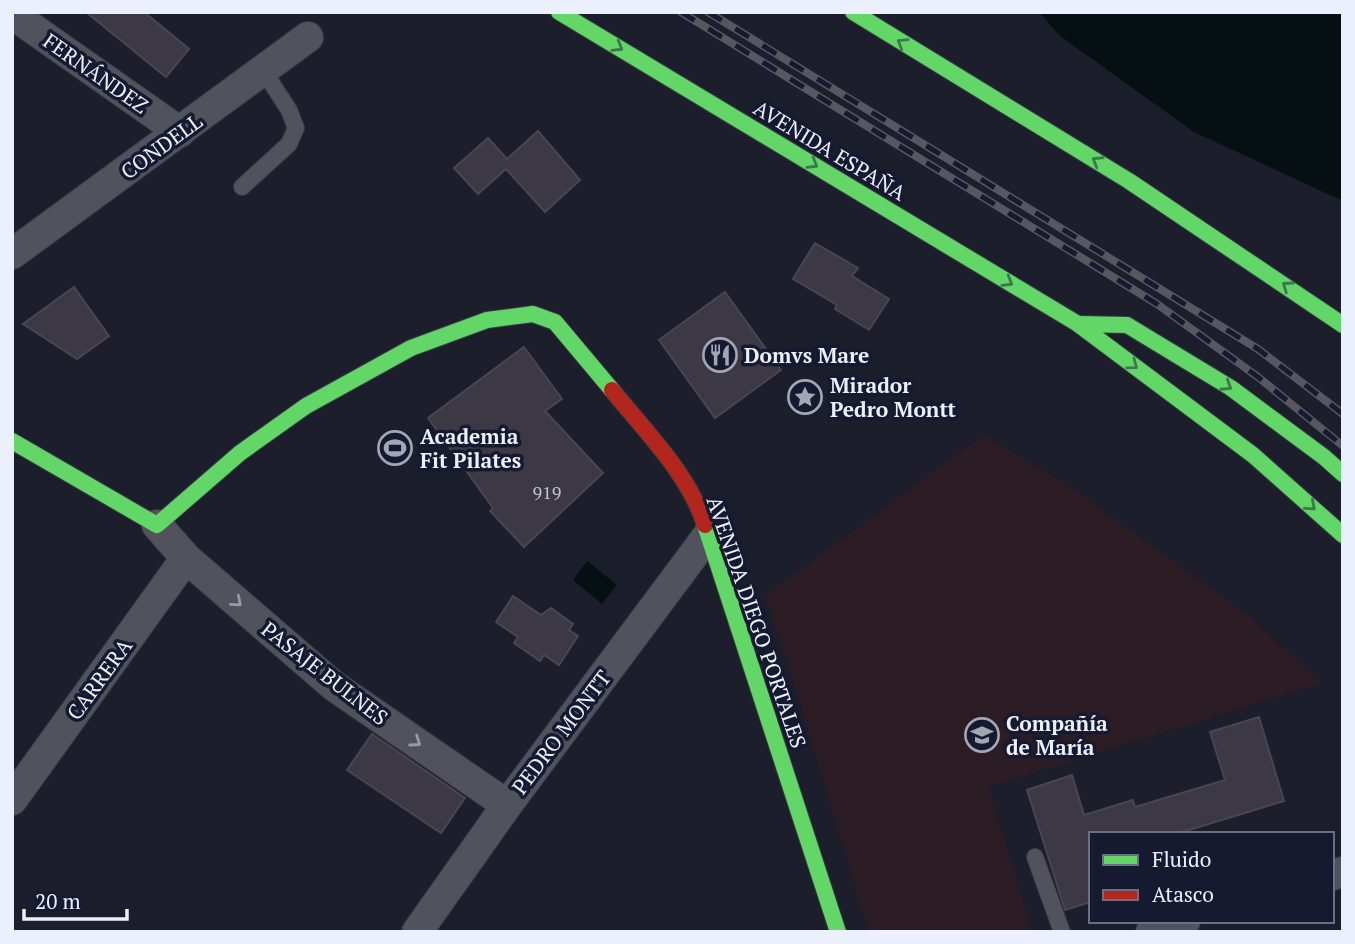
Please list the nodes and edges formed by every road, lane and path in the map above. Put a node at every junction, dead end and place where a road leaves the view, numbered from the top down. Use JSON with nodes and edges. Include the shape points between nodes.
{"nodes":[{"id":1,"x":559,"y":12,"type":"edge"},
{"id":2,"x":853,"y":12,"type":"edge"},
{"id":3,"x":12,"y":14,"type":"edge"},
{"id":4,"x":309,"y":37,"type":"dead end"},
{"id":5,"x":263,"y":70,"type":"junction"},
{"id":6,"x":180,"y":132,"type":"junction"},
{"id":7,"x":242,"y":187,"type":"dead end"},
{"id":8,"x":12,"y":254,"type":"edge"},
{"id":9,"x":1078,"y":324,"type":"junction"},
{"id":10,"x":1343,"y":325,"type":"edge"},
{"id":11,"x":12,"y":441,"type":"edge"},
{"id":12,"x":1343,"y":474,"type":"edge"},
{"id":13,"x":157,"y":525,"type":"junction"},
{"id":14,"x":709,"y":534,"type":"junction"},
{"id":15,"x":1343,"y":535,"type":"edge"},
{"id":16,"x":186,"y":558,"type":"junction"},
{"id":17,"x":12,"y":800,"type":"edge"},
{"id":18,"x":507,"y":805,"type":"junction"},
{"id":19,"x":1035,"y":857,"type":"dead end"},
{"id":20,"x":1179,"y":923,"type":"edge"},
{"id":21,"x":417,"y":932,"type":"edge"},
{"id":22,"x":838,"y":932,"type":"edge"},
{"id":23,"x":1062,"y":932,"type":"edge"},
{"id":24,"x":1151,"y":932,"type":"edge"}],
"edges":[{"from":1,"to":9,"type":"main road","name":"AVENIDA ESPAÑA","one_way":true},
{"from":10,"to":2,"type":"main road","one_way":true,"via":[[1129,181]]},
{"from":3,"to":6,"type":"street","name":"FERNÁNDEZ"},
{"from":4,"to":5,"type":"street","name":"CONDELL"},
{"from":5,"to":6,"type":"street","name":"CONDELL"},
{"from":5,"to":7,"type":"lane","via":[[296,128],[289,145]]},
{"from":6,"to":8,"type":"street","name":"CONDELL"},
{"from":9,"to":12,"type":"main road","name":"AVENIDA ESPAÑA","one_way":true,"via":[[1126,325],[1231,388]]},
{"from":9,"to":15,"type":"main road","name":"AVENIDA ESPAÑA","one_way":true,"via":[[1253,455]]},
{"from":11,"to":13,"type":"main road"},
{"from":13,"to":14,"type":"main road","name":"AVENIDA DIEGO PORTALES","via":[[240,453],[306,406],[411,348],[487,320],[533,314],[555,322],[587,359],[680,476]]},
{"from":13,"to":16,"type":"street","name":"PASAJE BULNES"},
{"from":14,"to":18,"type":"street","name":"PEDRO MONTT"},
{"from":14,"to":22,"type":"main road","name":"AVENIDA DIEGO PORTALES"},
{"from":16,"to":17,"type":"street","name":"CARRERA"},
{"from":16,"to":18,"type":"street","name":"PASAJE BULNES","one_way":true,"via":[[334,686]]},
{"from":18,"to":21,"type":"street","name":"PEDRO MONTT"},
{"from":19,"to":23,"type":"lane"},
{"from":20,"to":24,"type":"street"}]}
